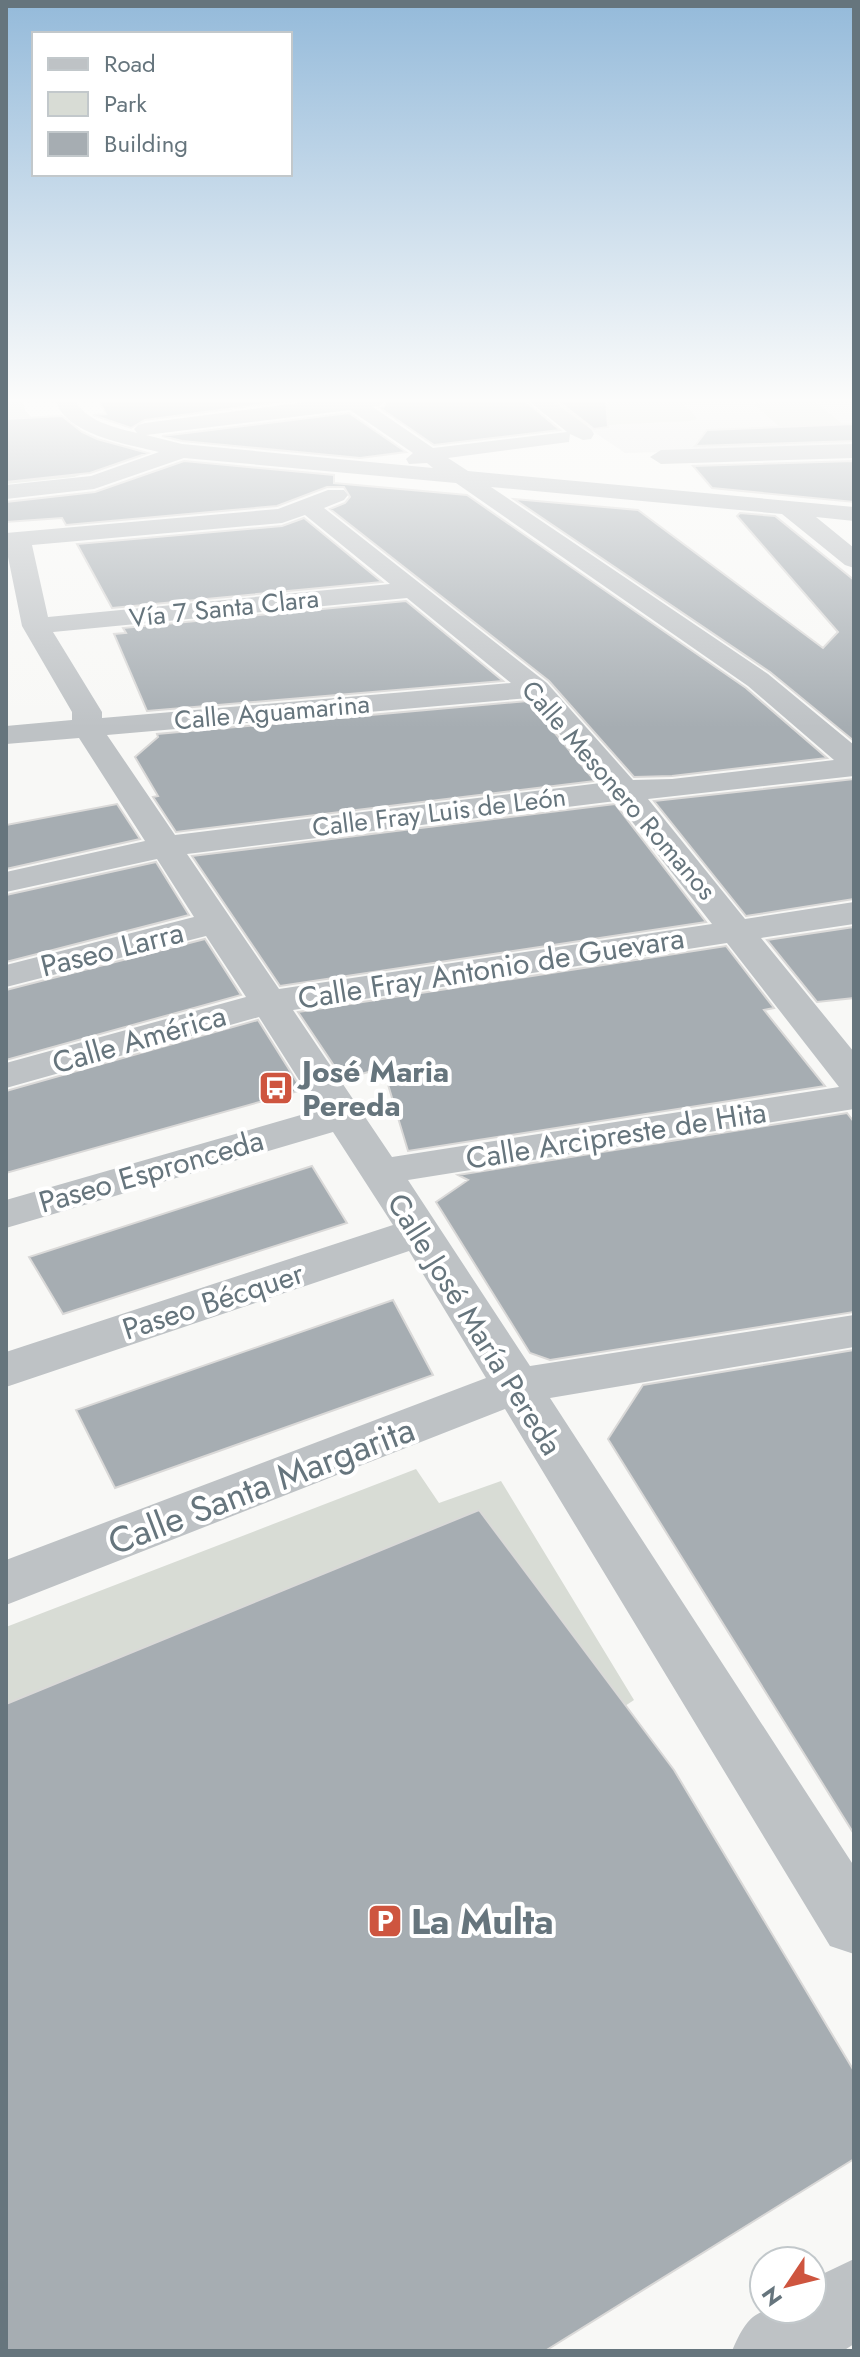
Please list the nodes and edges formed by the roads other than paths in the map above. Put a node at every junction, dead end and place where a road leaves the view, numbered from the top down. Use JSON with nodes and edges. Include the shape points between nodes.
{"nodes":[{"id":1,"x":310,"y":508,"type":"joint"},
{"id":2,"x":508,"y":508,"type":"edge"},
{"id":3,"x":789,"y":508,"type":"joint"},
{"id":4,"x":854,"y":514,"type":"edge"},
{"id":5,"x":12,"y":540,"type":"edge"},
{"id":6,"x":854,"y":560,"type":"edge"},
{"id":7,"x":412,"y":590,"type":"junction"},
{"id":8,"x":25,"y":613,"type":"edge"},
{"id":9,"x":537,"y":689,"type":"junction"},
{"id":10,"x":88,"y":729,"type":"junction"},
{"id":11,"x":6,"y":735,"type":"edge"},
{"id":12,"x":854,"y":764,"type":"edge"},
{"id":13,"x":624,"y":790,"type":"junction"},
{"id":14,"x":168,"y":846,"type":"junction"},
{"id":15,"x":6,"y":882,"type":"edge"},
{"id":16,"x":854,"y":913,"type":"edge"},
{"id":17,"x":218,"y":922,"type":"junction"},
{"id":18,"x":736,"y":929,"type":"junction"},
{"id":19,"x":6,"y":976,"type":"edge"},
{"id":20,"x":271,"y":1002,"type":"junction"},
{"id":21,"x":6,"y":1076,"type":"edge"},
{"id":22,"x":854,"y":1079,"type":"edge"},
{"id":23,"x":854,"y":1097,"type":"edge"},
{"id":24,"x":342,"y":1116,"type":"junction"},
{"id":25,"x":378,"y":1172,"type":"junction"},
{"id":26,"x":12,"y":1212,"type":"edge"},
{"id":27,"x":420,"y":1232,"type":"junction"},
{"id":28,"x":854,"y":1331,"type":"edge"},
{"id":29,"x":6,"y":1370,"type":"edge"},
{"id":30,"x":515,"y":1386,"type":"junction"},
{"id":31,"x":6,"y":1583,"type":"edge"},
{"id":32,"x":854,"y":1924,"type":"edge"},
{"id":33,"x":854,"y":2298,"type":"edge"},
{"id":34,"x":772,"y":2351,"type":"edge"}],
"edges":[{"from":1,"to":5,"type":"street","via":[[282,516]]},
{"from":1,"to":7,"type":"street","name":"Calle Mesonero Romanos"},
{"from":2,"to":12,"type":"street","via":[[758,680]]},
{"from":3,"to":4,"type":"street"},
{"from":3,"to":6,"type":"street"},
{"from":5,"to":8,"type":"street","name":"Calle José María Pereda"},
{"from":7,"to":8,"type":"street","name":"Vía 7 Santa Clara"},
{"from":7,"to":9,"type":"street","name":"Calle Mesonero Romanos"},
{"from":8,"to":10,"type":"street","name":"Calle José María Pereda","via":[[87,712]]},
{"from":9,"to":10,"type":"street","name":"Calle Aguamarina"},
{"from":9,"to":13,"type":"street","name":"Calle Mesonero Romanos"},
{"from":10,"to":11,"type":"street","name":"Calle Aguamarina"},
{"from":10,"to":14,"type":"street","name":"Calle José María Pereda"},
{"from":12,"to":13,"type":"street","name":"Calle Fray Luis de León","via":[[672,789]]},
{"from":13,"to":14,"type":"street","name":"Calle Fray Luis de León"},
{"from":13,"to":18,"type":"street","name":"Calle Mesonero Romanos"},
{"from":14,"to":15,"type":"street","name":"Calle Fray Luis de León"},
{"from":14,"to":17,"type":"street","name":"Calle José María Pereda"},
{"from":16,"to":18,"type":"street","name":"Calle Fray Antonio de Guevara"},
{"from":17,"to":19,"type":"street","name":"Paseo Larra"},
{"from":17,"to":20,"type":"street","name":"Calle José María Pereda"},
{"from":18,"to":20,"type":"street","name":"Calle Fray Antonio de Guevara"},
{"from":18,"to":22,"type":"street","name":"Calle Mesonero Romanos"},
{"from":20,"to":21,"type":"street","name":"Calle América"},
{"from":20,"to":24,"type":"street","name":"Calle José María Pereda"},
{"from":23,"to":25,"type":"street","name":"Calle Arcipreste de Hita"},
{"from":24,"to":25,"type":"street","name":"Calle José María Pereda"},
{"from":24,"to":26,"type":"street","name":"Paseo Espronceda"},
{"from":25,"to":27,"type":"street","name":"Calle José María Pereda"},
{"from":27,"to":29,"type":"street","name":"Paseo Bécquer"},
{"from":27,"to":30,"type":"street","name":"Calle José María Pereda"},
{"from":28,"to":30,"type":"street","name":"Calle Santa Margarita"},
{"from":30,"to":31,"type":"street","name":"Calle Santa Margarita"},
{"from":30,"to":32,"type":"street","name":"Calle José María Pereda"},
{"from":33,"to":34,"type":"street"}]}
